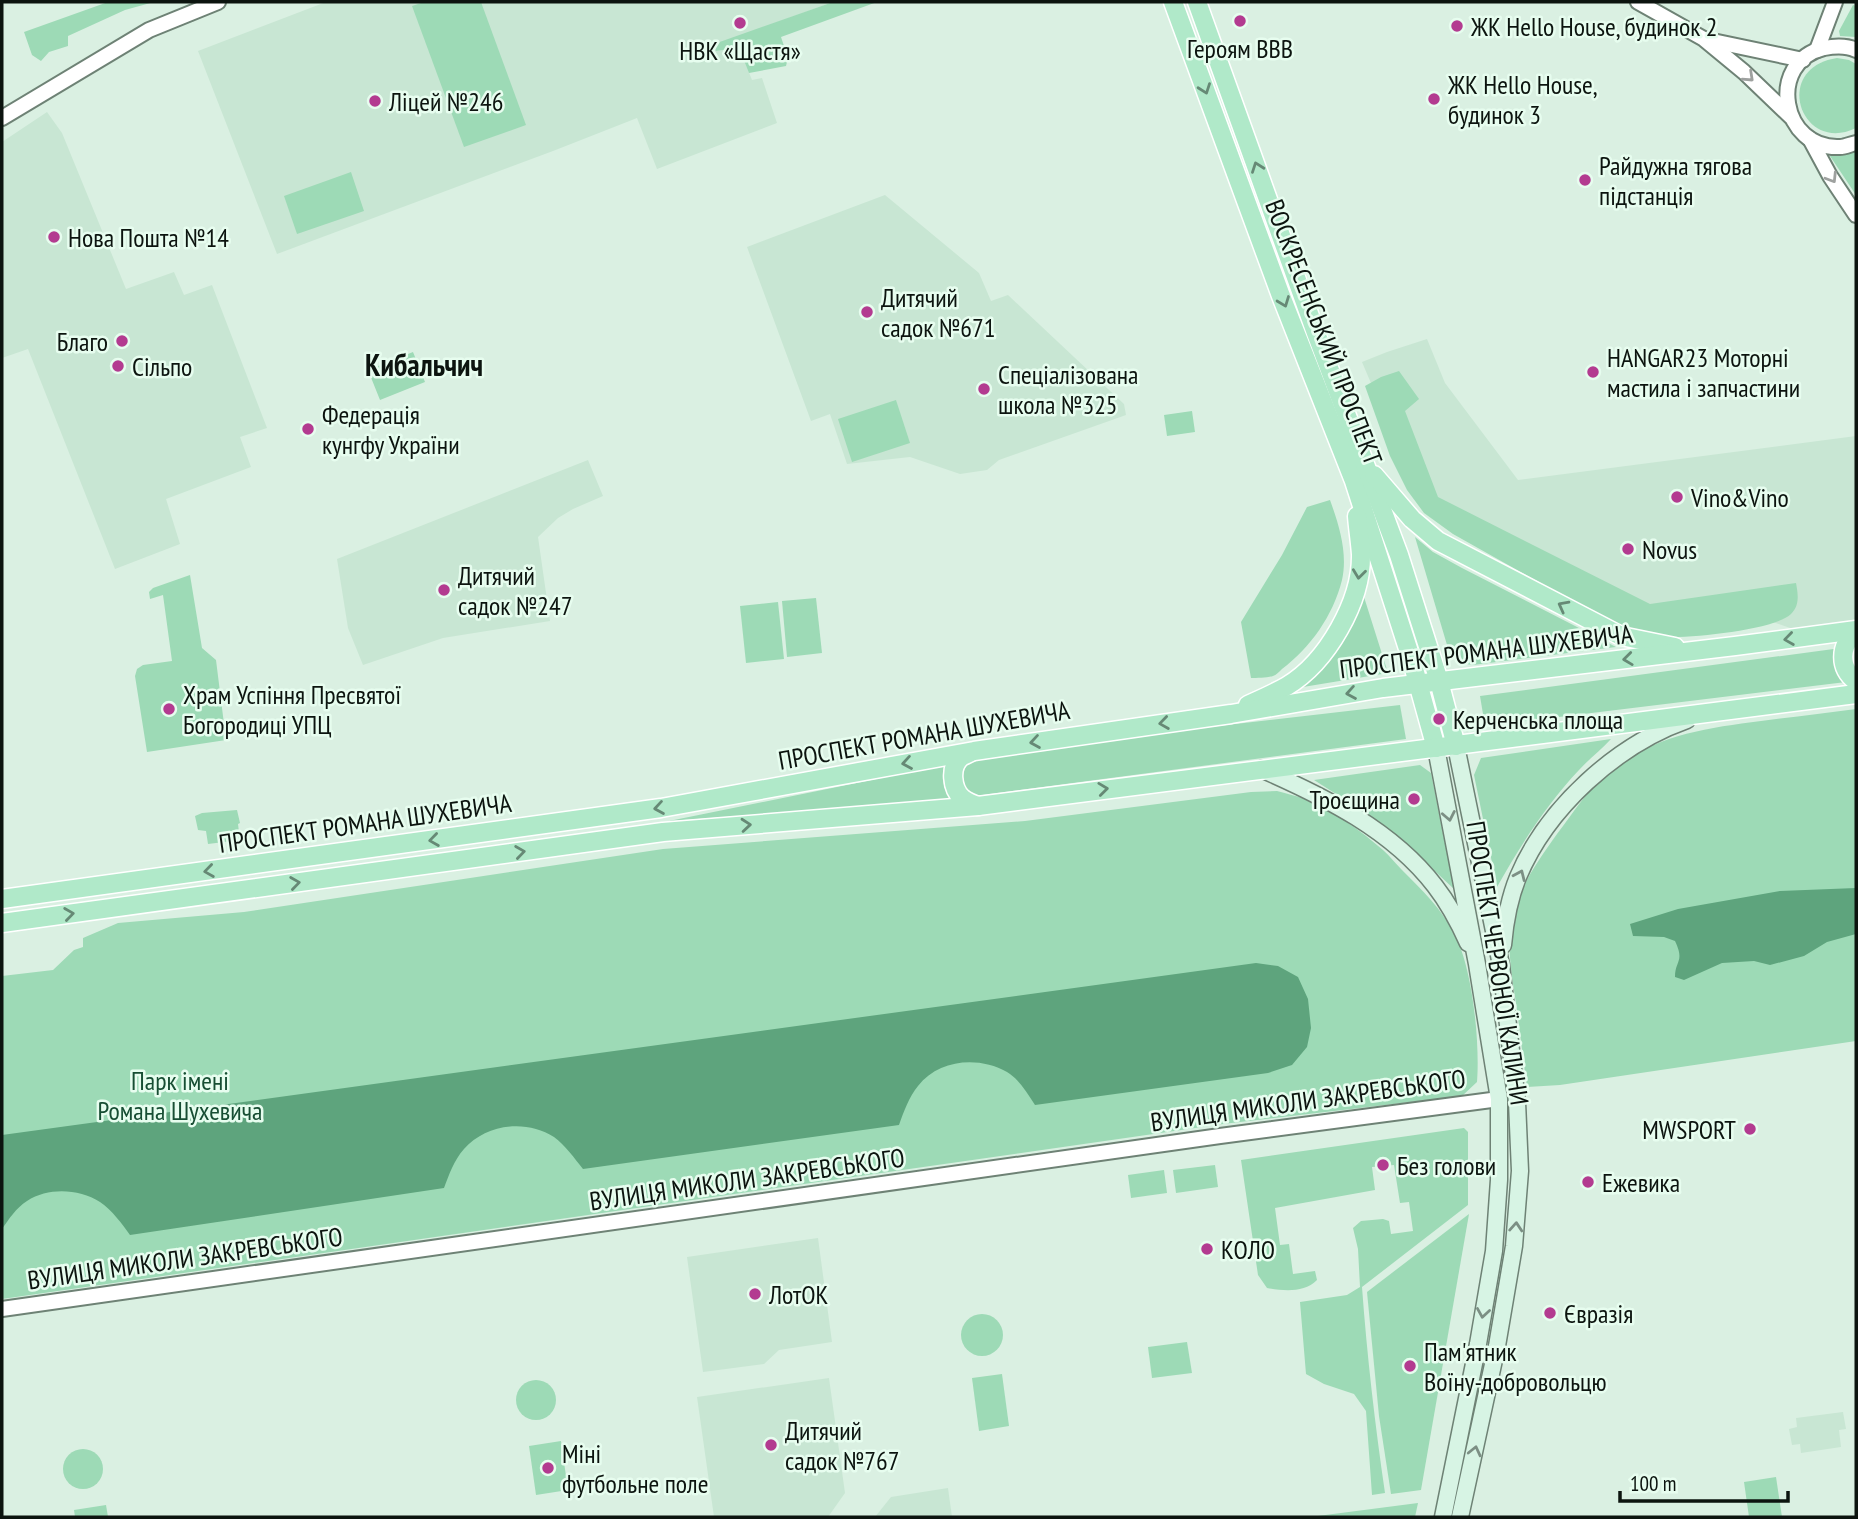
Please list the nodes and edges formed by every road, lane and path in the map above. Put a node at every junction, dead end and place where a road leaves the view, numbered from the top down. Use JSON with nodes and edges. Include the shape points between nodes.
{"nodes":[{"id":1,"x":218,"y":2,"type":"edge"},
{"id":2,"x":1172,"y":2,"type":"edge"},
{"id":3,"x":1197,"y":2,"type":"edge"},
{"id":4,"x":1638,"y":2,"type":"edge"},
{"id":5,"x":1835,"y":2,"type":"edge"},
{"id":6,"x":1704,"y":39,"type":"junction"},
{"id":7,"x":1817,"y":50,"type":"junction"},
{"id":8,"x":1856,"y":50,"type":"edge"},
{"id":9,"x":1802,"y":60,"type":"junction"},
{"id":10,"x":2,"y":118,"type":"edge"},
{"id":11,"x":1792,"y":118,"type":"junction"},
{"id":12,"x":1810,"y":139,"type":"junction"},
{"id":13,"x":1856,"y":143,"type":"edge"},
{"id":14,"x":1856,"y":215,"type":"edge"},
{"id":15,"x":1364,"y":462,"type":"junction"},
{"id":16,"x":1354,"y":481,"type":"junction"},
{"id":17,"x":1856,"y":631,"type":"edge"},
{"id":18,"x":1696,"y":651,"type":"junction"},
{"id":19,"x":1439,"y":681,"type":"junction"},
{"id":20,"x":1856,"y":681,"type":"edge"},
{"id":21,"x":1418,"y":684,"type":"junction"},
{"id":22,"x":1856,"y":694,"type":"edge"},
{"id":23,"x":1708,"y":713,"type":"junction"},
{"id":24,"x":1231,"y":714,"type":"junction"},
{"id":25,"x":1455,"y":746,"type":"junction"},
{"id":26,"x":1436,"y":748,"type":"junction"},
{"id":27,"x":974,"y":751,"type":"junction"},
{"id":28,"x":1261,"y":769,"type":"junction"},
{"id":29,"x":978,"y":806,"type":"junction"},
{"id":30,"x":2,"y":899,"type":"edge"},
{"id":31,"x":2,"y":923,"type":"edge"},
{"id":32,"x":1477,"y":964,"type":"junction"},
{"id":33,"x":1501,"y":965,"type":"junction"},
{"id":34,"x":1499,"y":1099,"type":"junction"},
{"id":35,"x":2,"y":1309,"type":"edge"},
{"id":36,"x":1443,"y":1517,"type":"edge"},
{"id":37,"x":1460,"y":1517,"type":"edge"}],
"edges":[{"from":1,"to":10,"type":"street","via":[[149,30]]},
{"from":2,"to":16,"type":"main road","name":"ВОСКРЕСЕНСЬКИЙ ПРОСПЕКТ","one_way":true},
{"from":15,"to":3,"type":"main road","name":"ВОСКРЕСЕНСЬКИЙ ПРОСПЕКТ","one_way":true},
{"from":4,"to":6,"type":"street"},
{"from":5,"to":7,"type":"street"},
{"from":6,"to":9,"type":"street"},
{"from":6,"to":11,"type":"street","one_way":true},
{"from":7,"to":8,"type":"street","via":[[1834,46]]},
{"from":7,"to":9,"type":"street"},
{"from":9,"to":11,"type":"street","via":[[1789,81]]},
{"from":11,"to":12,"type":"street"},
{"from":12,"to":13,"type":"street","via":[[1841,147]]},
{"from":12,"to":14,"type":"street","one_way":true},
{"from":18,"to":15,"type":"main road","one_way":true,"via":[[1621,636],[1438,541],[1412,519]]},
{"from":15,"to":19,"type":"main road","name":"ВОСКРЕСЕНСЬКИЙ ПРОСПЕКТ"},
{"from":16,"to":21,"type":"main road","name":"ВОСКРЕСЕНСЬКИЙ ПРОСПЕКТ"},
{"from":16,"to":24,"type":"main road","one_way":true,"via":[[1361,555],[1357,586],[1342,624],[1309,668],[1288,685]]},
{"from":17,"to":18,"type":"main road","name":"ПРОСПЕКТ РОМАНА ШУХЕВИЧА","one_way":true},
{"from":17,"to":20,"type":"main road","via":[[1846,643],[1843,660]]},
{"from":18,"to":19,"type":"main road","name":"ПРОСПЕКТ РОМАНА ШУХЕВИЧА","one_way":true},
{"from":19,"to":21,"type":"main road","name":"ПРОСПЕКТ РОМАНА ШУХЕВИЧА"},
{"from":19,"to":25,"type":"main road"},
{"from":21,"to":24,"type":"main road","name":"ПРОСПЕКТ РОМАНА ШУХЕВИЧА","one_way":true},
{"from":21,"to":26,"type":"main road"},
{"from":22,"to":23,"type":"main road","name":"ПРОСПЕКТ РОМАНА ШУХЕВИЧА"},
{"from":23,"to":25,"type":"main road","name":"ПРОСПЕКТ РОМАНА ШУХЕВИЧА"},
{"from":33,"to":23,"type":"main road","one_way":true,"via":[[1518,876],[1561,808],[1620,754],[1668,727]]},
{"from":24,"to":27,"type":"main road","name":"ПРОСПЕКТ РОМАНА ШУХЕВИЧА","one_way":true},
{"from":25,"to":26,"type":"main road","name":"ПРОСПЕКТ РОМАНА ШУХЕВИЧА"},
{"from":25,"to":33,"type":"main road","name":"ПРОСПЕКТ ЧЕРВОНОЇ КАЛИНИ"},
{"from":26,"to":28,"type":"main road","name":"ПРОСПЕКТ РОМАНА ШУХЕВИЧА"},
{"from":26,"to":32,"type":"main road","name":"ПРОСПЕКТ ЧЕРВОНОЇ КАЛИНИ","one_way":true},
{"from":27,"to":29,"type":"main road","via":[[961,757],[953,782],[962,798]]},
{"from":27,"to":30,"type":"main road","name":"ПРОСПЕКТ РОМАНА ШУХЕВИЧА","one_way":true,"via":[[661,808]]},
{"from":29,"to":28,"type":"main road","name":"ПРОСПЕКТ РОМАНА ШУХЕВИЧА","one_way":true},
{"from":28,"to":32,"type":"main road","via":[[1343,808],[1401,851],[1447,904]]},
{"from":31,"to":29,"type":"main road","name":"ПРОСПЕКТ РОМАНА ШУХЕВИЧА","one_way":true,"via":[[663,832]]},
{"from":32,"to":34,"type":"main road","name":"ПРОСПЕКТ ЧЕРВОНОЇ КАЛИНИ"},
{"from":37,"to":33,"type":"main road","name":"ПРОСПЕКТ ЧЕРВОНОЇ КАЛИНИ","one_way":true,"via":[[1514,1246],[1520,1171]]},
{"from":34,"to":35,"type":"street","name":"ВУЛИЦЯ МИКОЛИ ЗАКРЕВСЬКОГО"},
{"from":34,"to":36,"type":"main road","name":"ПРОСПЕКТ ЧЕРВОНОЇ КАЛИНИ","one_way":true,"via":[[1494,1251]]}]}
